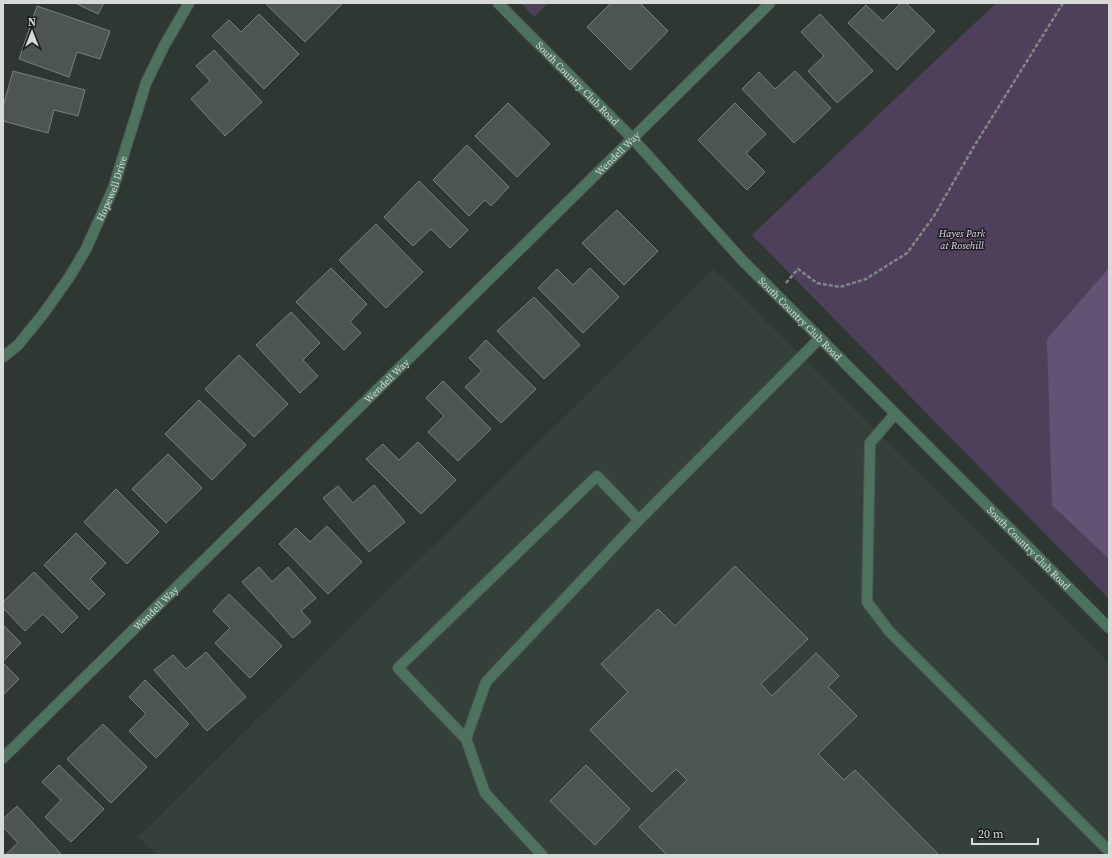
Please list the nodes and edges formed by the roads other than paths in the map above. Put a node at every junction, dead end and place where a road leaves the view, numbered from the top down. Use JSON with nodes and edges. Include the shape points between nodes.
{"nodes":[{"id":1,"x":189,"y":3,"type":"edge"},
{"id":2,"x":498,"y":3,"type":"edge"},
{"id":3,"x":770,"y":3,"type":"edge"},
{"id":4,"x":633,"y":139,"type":"junction"},
{"id":5,"x":820,"y":338,"type":"junction"},
{"id":6,"x":3,"y":357,"type":"edge"},
{"id":7,"x":895,"y":414,"type":"junction"},
{"id":8,"x":638,"y":520,"type":"junction"},
{"id":9,"x":1109,"y":628,"type":"edge"},
{"id":10,"x":466,"y":739,"type":"junction"},
{"id":11,"x":3,"y":758,"type":"edge"},
{"id":12,"x":1109,"y":851,"type":"edge"},
{"id":13,"x":542,"y":855,"type":"edge"}],
"edges":[{"from":1,"to":6,"type":"street","name":"Hopewell Drive","via":[[146,83],[113,189],[86,248],[44,313],[18,345]]},
{"from":2,"to":4,"type":"street","name":"South Country Club Road"},
{"from":3,"to":4,"type":"street","name":"Wendell Way"},
{"from":4,"to":5,"type":"street","name":"South Country Club Road","via":[[742,260]]},
{"from":4,"to":11,"type":"street","name":"Wendell Way"},
{"from":5,"to":7,"type":"street","name":"South Country Club Road"},
{"from":5,"to":8,"type":"street"},
{"from":7,"to":9,"type":"street","name":"South Country Club Road"},
{"from":7,"to":12,"type":"street","via":[[870,443],[867,602],[889,631]]},
{"from":8,"to":10,"type":"street","via":[[486,682]]},
{"from":8,"to":10,"type":"street","via":[[597,476],[398,668]]},
{"from":10,"to":13,"type":"street","via":[[485,793]]}]}
